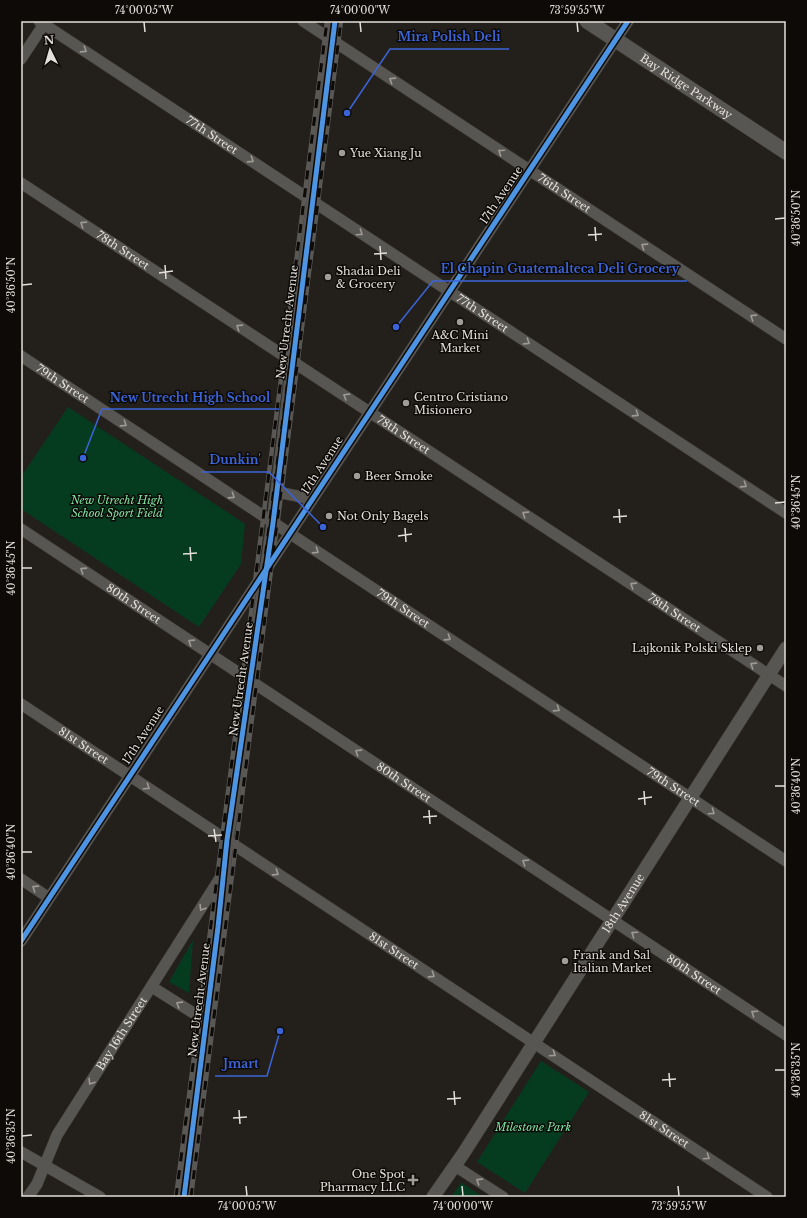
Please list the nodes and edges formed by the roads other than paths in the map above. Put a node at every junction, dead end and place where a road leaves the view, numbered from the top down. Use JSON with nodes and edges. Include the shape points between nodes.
{"nodes":[{"id":1,"x":303,"y":21,"type":"edge"},
{"id":2,"x":335,"y":21,"type":"edge"},
{"id":3,"x":587,"y":21,"type":"edge"},
{"id":4,"x":628,"y":21,"type":"edge"},
{"id":5,"x":43,"y":22,"type":"edge"},
{"id":6,"x":332,"y":40,"type":"junction"},
{"id":7,"x":615,"y":40,"type":"junction"},
{"id":8,"x":21,"y":59,"type":"edge"},
{"id":9,"x":786,"y":152,"type":"edge"},
{"id":10,"x":529,"y":171,"type":"junction"},
{"id":11,"x":21,"y":183,"type":"edge"},
{"id":12,"x":311,"y":200,"type":"junction"},
{"id":13,"x":449,"y":290,"type":"junction"},
{"id":14,"x":786,"y":339,"type":"edge"},
{"id":15,"x":21,"y":356,"type":"edge"},
{"id":16,"x":292,"y":362,"type":"junction"},
{"id":17,"x":369,"y":411,"type":"junction"},
{"id":18,"x":277,"y":492,"type":"junction"},
{"id":19,"x":312,"y":499,"type":"junction"},
{"id":20,"x":786,"y":513,"type":"edge"},
{"id":21,"x":273,"y":523,"type":"junction"},
{"id":22,"x":21,"y":529,"type":"edge"},
{"id":23,"x":290,"y":534,"type":"junction"},
{"id":24,"x":266,"y":570,"type":"junction"},
{"id":25,"x":786,"y":648,"type":"edge"},
{"id":26,"x":209,"y":654,"type":"junction"},
{"id":27,"x":769,"y":675,"type":"junction"},
{"id":28,"x":251,"y":681,"type":"junction"},
{"id":29,"x":786,"y":686,"type":"edge"},
{"id":30,"x":21,"y":704,"type":"edge"},
{"id":31,"x":129,"y":775,"type":"junction"},
{"id":32,"x":690,"y":797,"type":"junction"},
{"id":33,"x":227,"y":840,"type":"junction"},
{"id":34,"x":786,"y":861,"type":"edge"},
{"id":35,"x":222,"y":875,"type":"junction"},
{"id":36,"x":21,"y":879,"type":"edge"},
{"id":37,"x":49,"y":898,"type":"junction"},
{"id":38,"x":612,"y":920,"type":"junction"},
{"id":39,"x":21,"y":941,"type":"edge"},
{"id":40,"x":152,"y":987,"type":"junction"},
{"id":41,"x":206,"y":1021,"type":"junction"},
{"id":42,"x":786,"y":1035,"type":"edge"},
{"id":43,"x":535,"y":1042,"type":"junction"},
{"id":44,"x":21,"y":1152,"type":"edge"},
{"id":45,"x":45,"y":1165,"type":"junction"},
{"id":46,"x":455,"y":1166,"type":"junction"},
{"id":47,"x":28,"y":1197,"type":"edge"},
{"id":48,"x":100,"y":1197,"type":"edge"},
{"id":49,"x":184,"y":1197,"type":"edge"},
{"id":50,"x":433,"y":1197,"type":"edge"},
{"id":51,"x":503,"y":1197,"type":"edge"},
{"id":52,"x":767,"y":1197,"type":"edge"}],
"edges":[{"from":1,"to":6,"type":"street","name":"76th Street"},
{"from":2,"to":6,"type":"street","name":"New Utrecht Avenue"},
{"from":3,"to":7,"type":"main road","name":"Bay Ridge Parkway"},
{"from":4,"to":7,"type":"street","name":"17th Avenue"},
{"from":5,"to":8,"type":"street"},
{"from":5,"to":12,"type":"street","name":"77th Street","one_way":true},
{"from":10,"to":6,"type":"street","name":"76th Street","one_way":true},
{"from":6,"to":12,"type":"street","name":"New Utrecht Avenue"},
{"from":7,"to":9,"type":"main road","name":"Bay Ridge Parkway"},
{"from":7,"to":10,"type":"street","name":"17th Avenue"},
{"from":10,"to":13,"type":"street","name":"17th Avenue"},
{"from":14,"to":10,"type":"street","name":"76th Street","one_way":true},
{"from":16,"to":11,"type":"street","name":"78th Street","one_way":true},
{"from":12,"to":13,"type":"street","name":"77th Street","one_way":true},
{"from":12,"to":16,"type":"street","name":"New Utrecht Avenue"},
{"from":13,"to":17,"type":"street","name":"17th Avenue"},
{"from":13,"to":20,"type":"street","name":"77th Street","one_way":true},
{"from":15,"to":21,"type":"street","name":"79th Street","one_way":true},
{"from":17,"to":16,"type":"street","name":"78th Street","one_way":true},
{"from":16,"to":18,"type":"street","name":"New Utrecht Avenue"},
{"from":17,"to":19,"type":"street","name":"17th Avenue"},
{"from":27,"to":17,"type":"street","name":"78th Street","one_way":true},
{"from":18,"to":19,"type":"street","name":"17th Avenue"},
{"from":18,"to":21,"type":"street","name":"New Utrecht Avenue"},
{"from":19,"to":23,"type":"street","name":"17th Avenue"},
{"from":21,"to":23,"type":"street","name":"79th Street"},
{"from":21,"to":24,"type":"street","name":"New Utrecht Avenue"},
{"from":26,"to":22,"type":"street","name":"80th Street","one_way":true},
{"from":23,"to":24,"type":"street","name":"17th Avenue"},
{"from":23,"to":32,"type":"street","name":"79th Street","one_way":true},
{"from":24,"to":26,"type":"street","name":"17th Avenue"},
{"from":24,"to":28,"type":"street","name":"New Utrecht Avenue"},
{"from":25,"to":27,"type":"street","name":"18th Avenue"},
{"from":26,"to":28,"type":"street","name":"80th Street"},
{"from":26,"to":31,"type":"street","name":"17th Avenue"},
{"from":27,"to":29,"type":"street","name":"78th Street"},
{"from":27,"to":32,"type":"street","name":"18th Avenue"},
{"from":28,"to":33,"type":"street","name":"New Utrecht Avenue"},
{"from":38,"to":28,"type":"street","name":"80th Street","one_way":true},
{"from":30,"to":31,"type":"street","name":"81st Street"},
{"from":31,"to":33,"type":"street","name":"81st Street","one_way":true},
{"from":31,"to":37,"type":"street","name":"17th Avenue"},
{"from":32,"to":34,"type":"street","name":"79th Street","one_way":true},
{"from":32,"to":38,"type":"street","name":"18th Avenue"},
{"from":33,"to":35,"type":"street","name":"New Utrecht Avenue"},
{"from":33,"to":43,"type":"street","name":"81st Street","one_way":true},
{"from":35,"to":40,"type":"street","name":"Bay 16th Street","one_way":true},
{"from":35,"to":41,"type":"street","name":"New Utrecht Avenue"},
{"from":37,"to":36,"type":"street","one_way":true},
{"from":37,"to":39,"type":"street","name":"17th Avenue"},
{"from":42,"to":38,"type":"street","name":"80th Street","one_way":true},
{"from":38,"to":43,"type":"street","name":"18th Avenue"},
{"from":41,"to":40,"type":"street","one_way":true},
{"from":40,"to":45,"type":"street","name":"Bay 16th Street","one_way":true,"via":[[57,1134]]},
{"from":41,"to":49,"type":"street","name":"New Utrecht Avenue"},
{"from":43,"to":46,"type":"street","name":"18th Avenue"},
{"from":43,"to":52,"type":"street","name":"81st Street","one_way":true},
{"from":44,"to":45,"type":"street"},
{"from":45,"to":47,"type":"street","name":"Bay 16th Street"},
{"from":45,"to":48,"type":"street"},
{"from":46,"to":50,"type":"street","name":"18th Avenue"},
{"from":51,"to":46,"type":"street","one_way":true}]}
